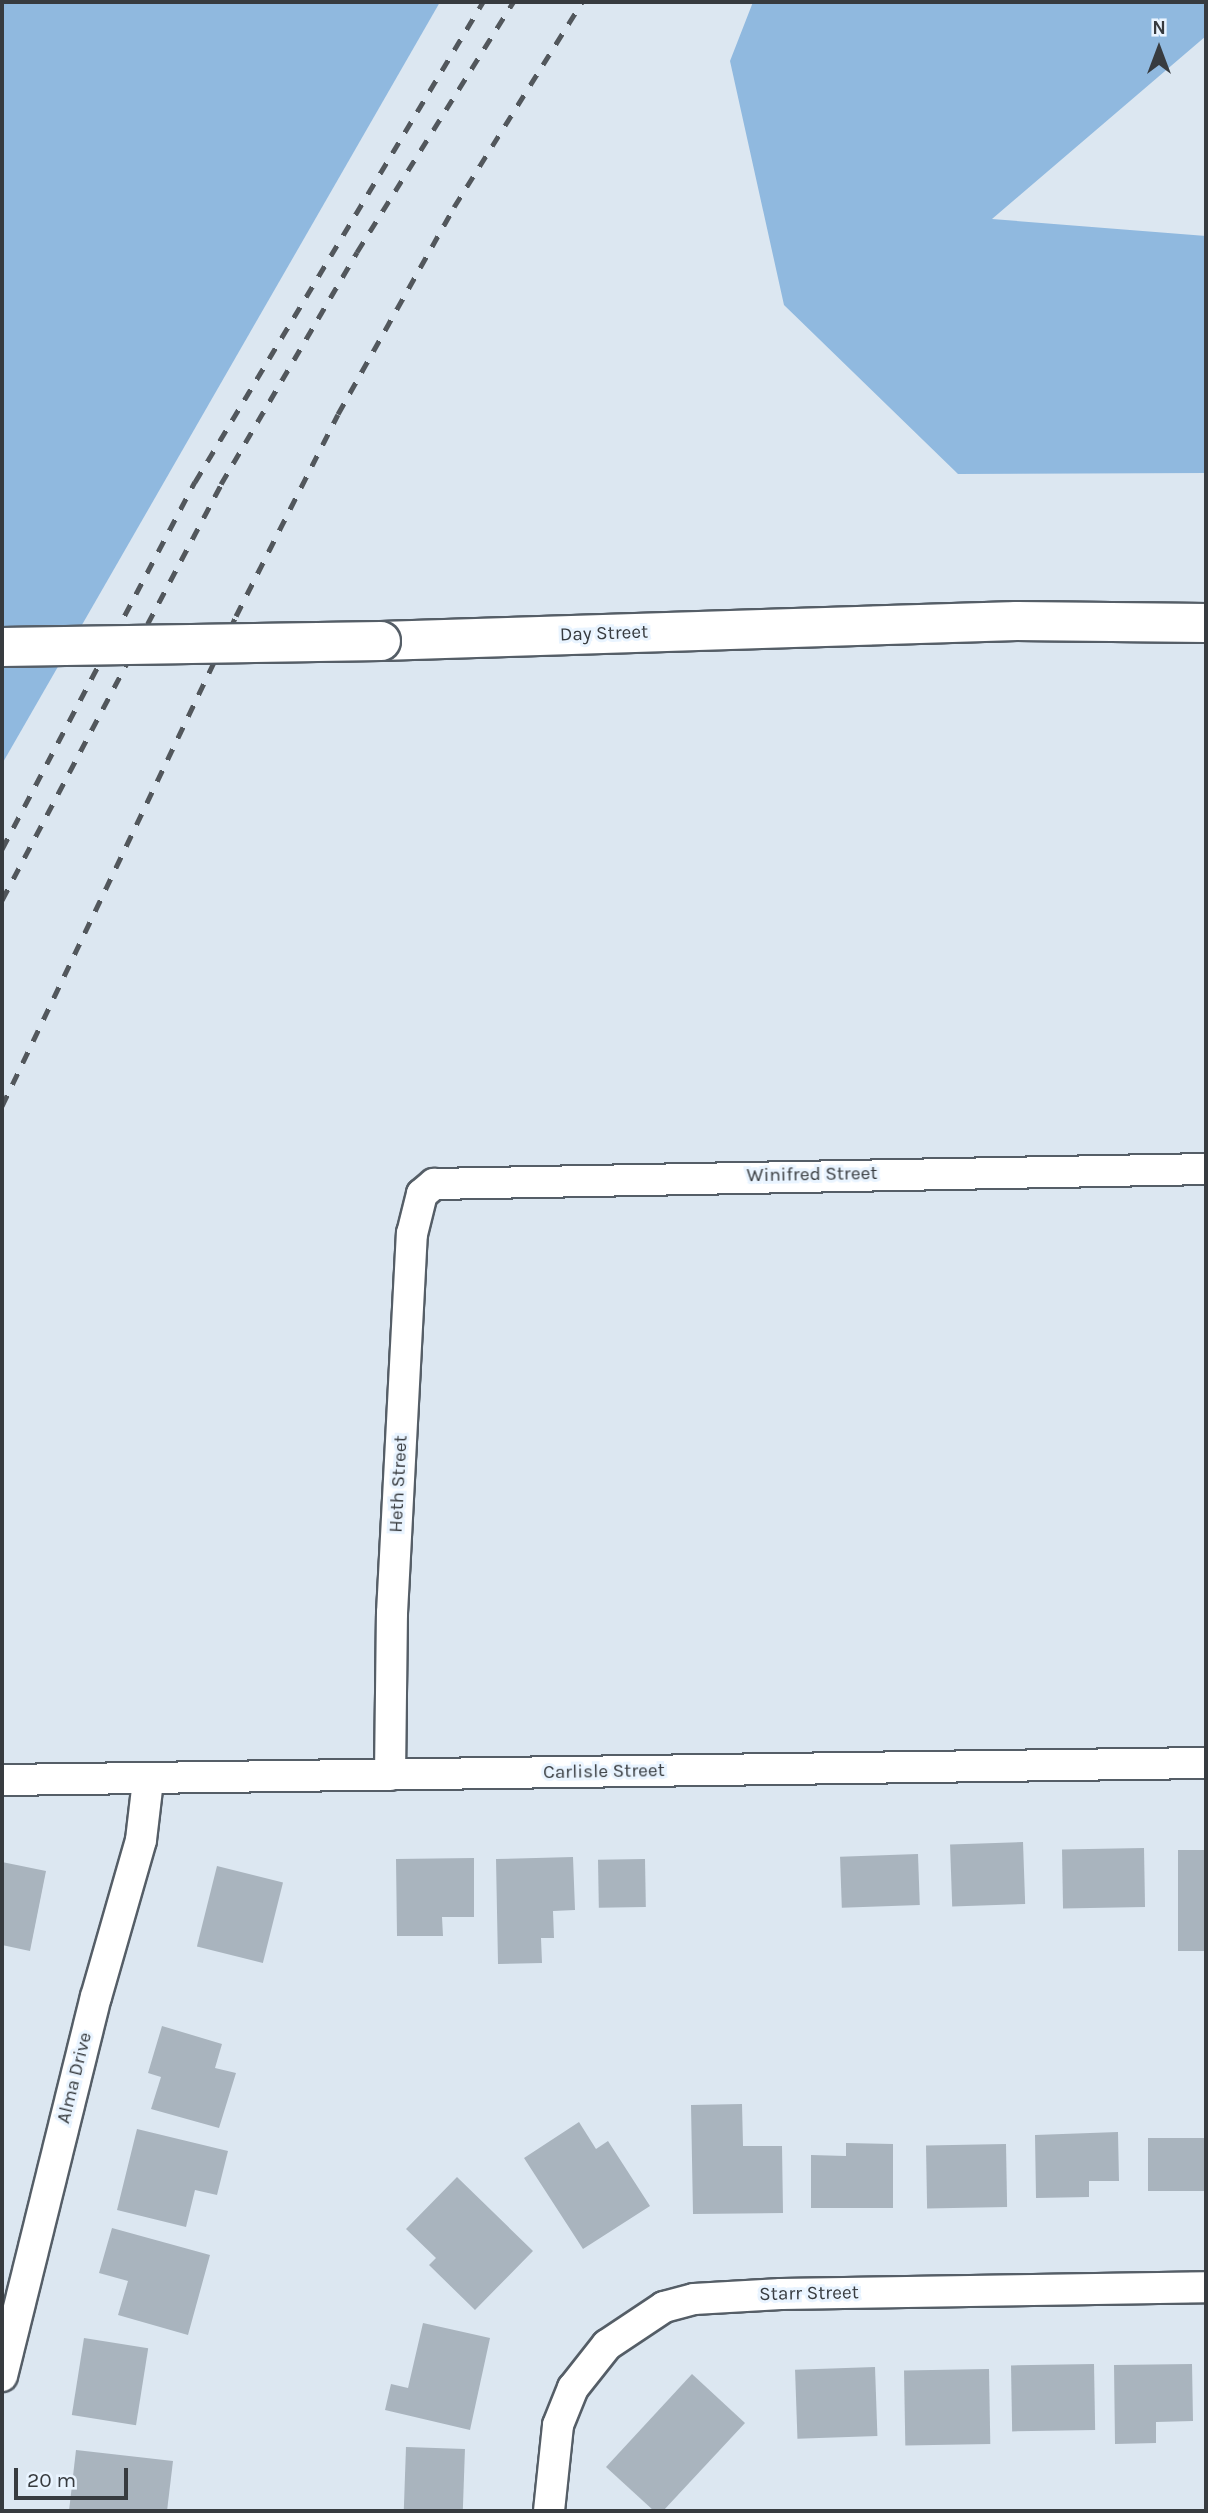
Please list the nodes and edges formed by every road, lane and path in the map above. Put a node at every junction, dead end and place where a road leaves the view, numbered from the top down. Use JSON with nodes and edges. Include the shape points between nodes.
{"nodes":[{"id":1,"x":1206,"y":623,"type":"edge"},
{"id":2,"x":2,"y":647,"type":"edge"},
{"id":3,"x":1206,"y":1170,"type":"edge"},
{"id":4,"x":422,"y":1194,"type":"joint"},
{"id":5,"x":1206,"y":1763,"type":"edge"},
{"id":6,"x":390,"y":1775,"type":"junction"},
{"id":7,"x":2,"y":1780,"type":"edge"},
{"id":8,"x":148,"y":1780,"type":"junction"},
{"id":9,"x":1206,"y":2287,"type":"edge"},
{"id":10,"x":2,"y":2376,"type":"edge"},
{"id":11,"x":549,"y":2511,"type":"edge"}],
"edges":[{"from":1,"to":2,"type":"main road","name":"Day Street","bridge":true,"via":[[1017,621],[381,641]]},
{"from":3,"to":4,"type":"street","name":"Winifred Street","via":[[452,1182],[434,1184]]},
{"from":4,"to":6,"type":"street","name":"Heth Street","via":[[410,1261],[392,1613]]},
{"from":5,"to":6,"type":"street","name":"Carlisle Street"},
{"from":6,"to":8,"type":"street","name":"Carlisle Street"},
{"from":7,"to":8,"type":"street","name":"Carlisle Street"},
{"from":8,"to":10,"type":"street","name":"Alma Drive","via":[[141,1840],[92,2010]]},
{"from":9,"to":11,"type":"street","name":"Starr Street","via":[[781,2294],[694,2299],[664,2307],[607,2345],[573,2388],[558,2425]]}]}
